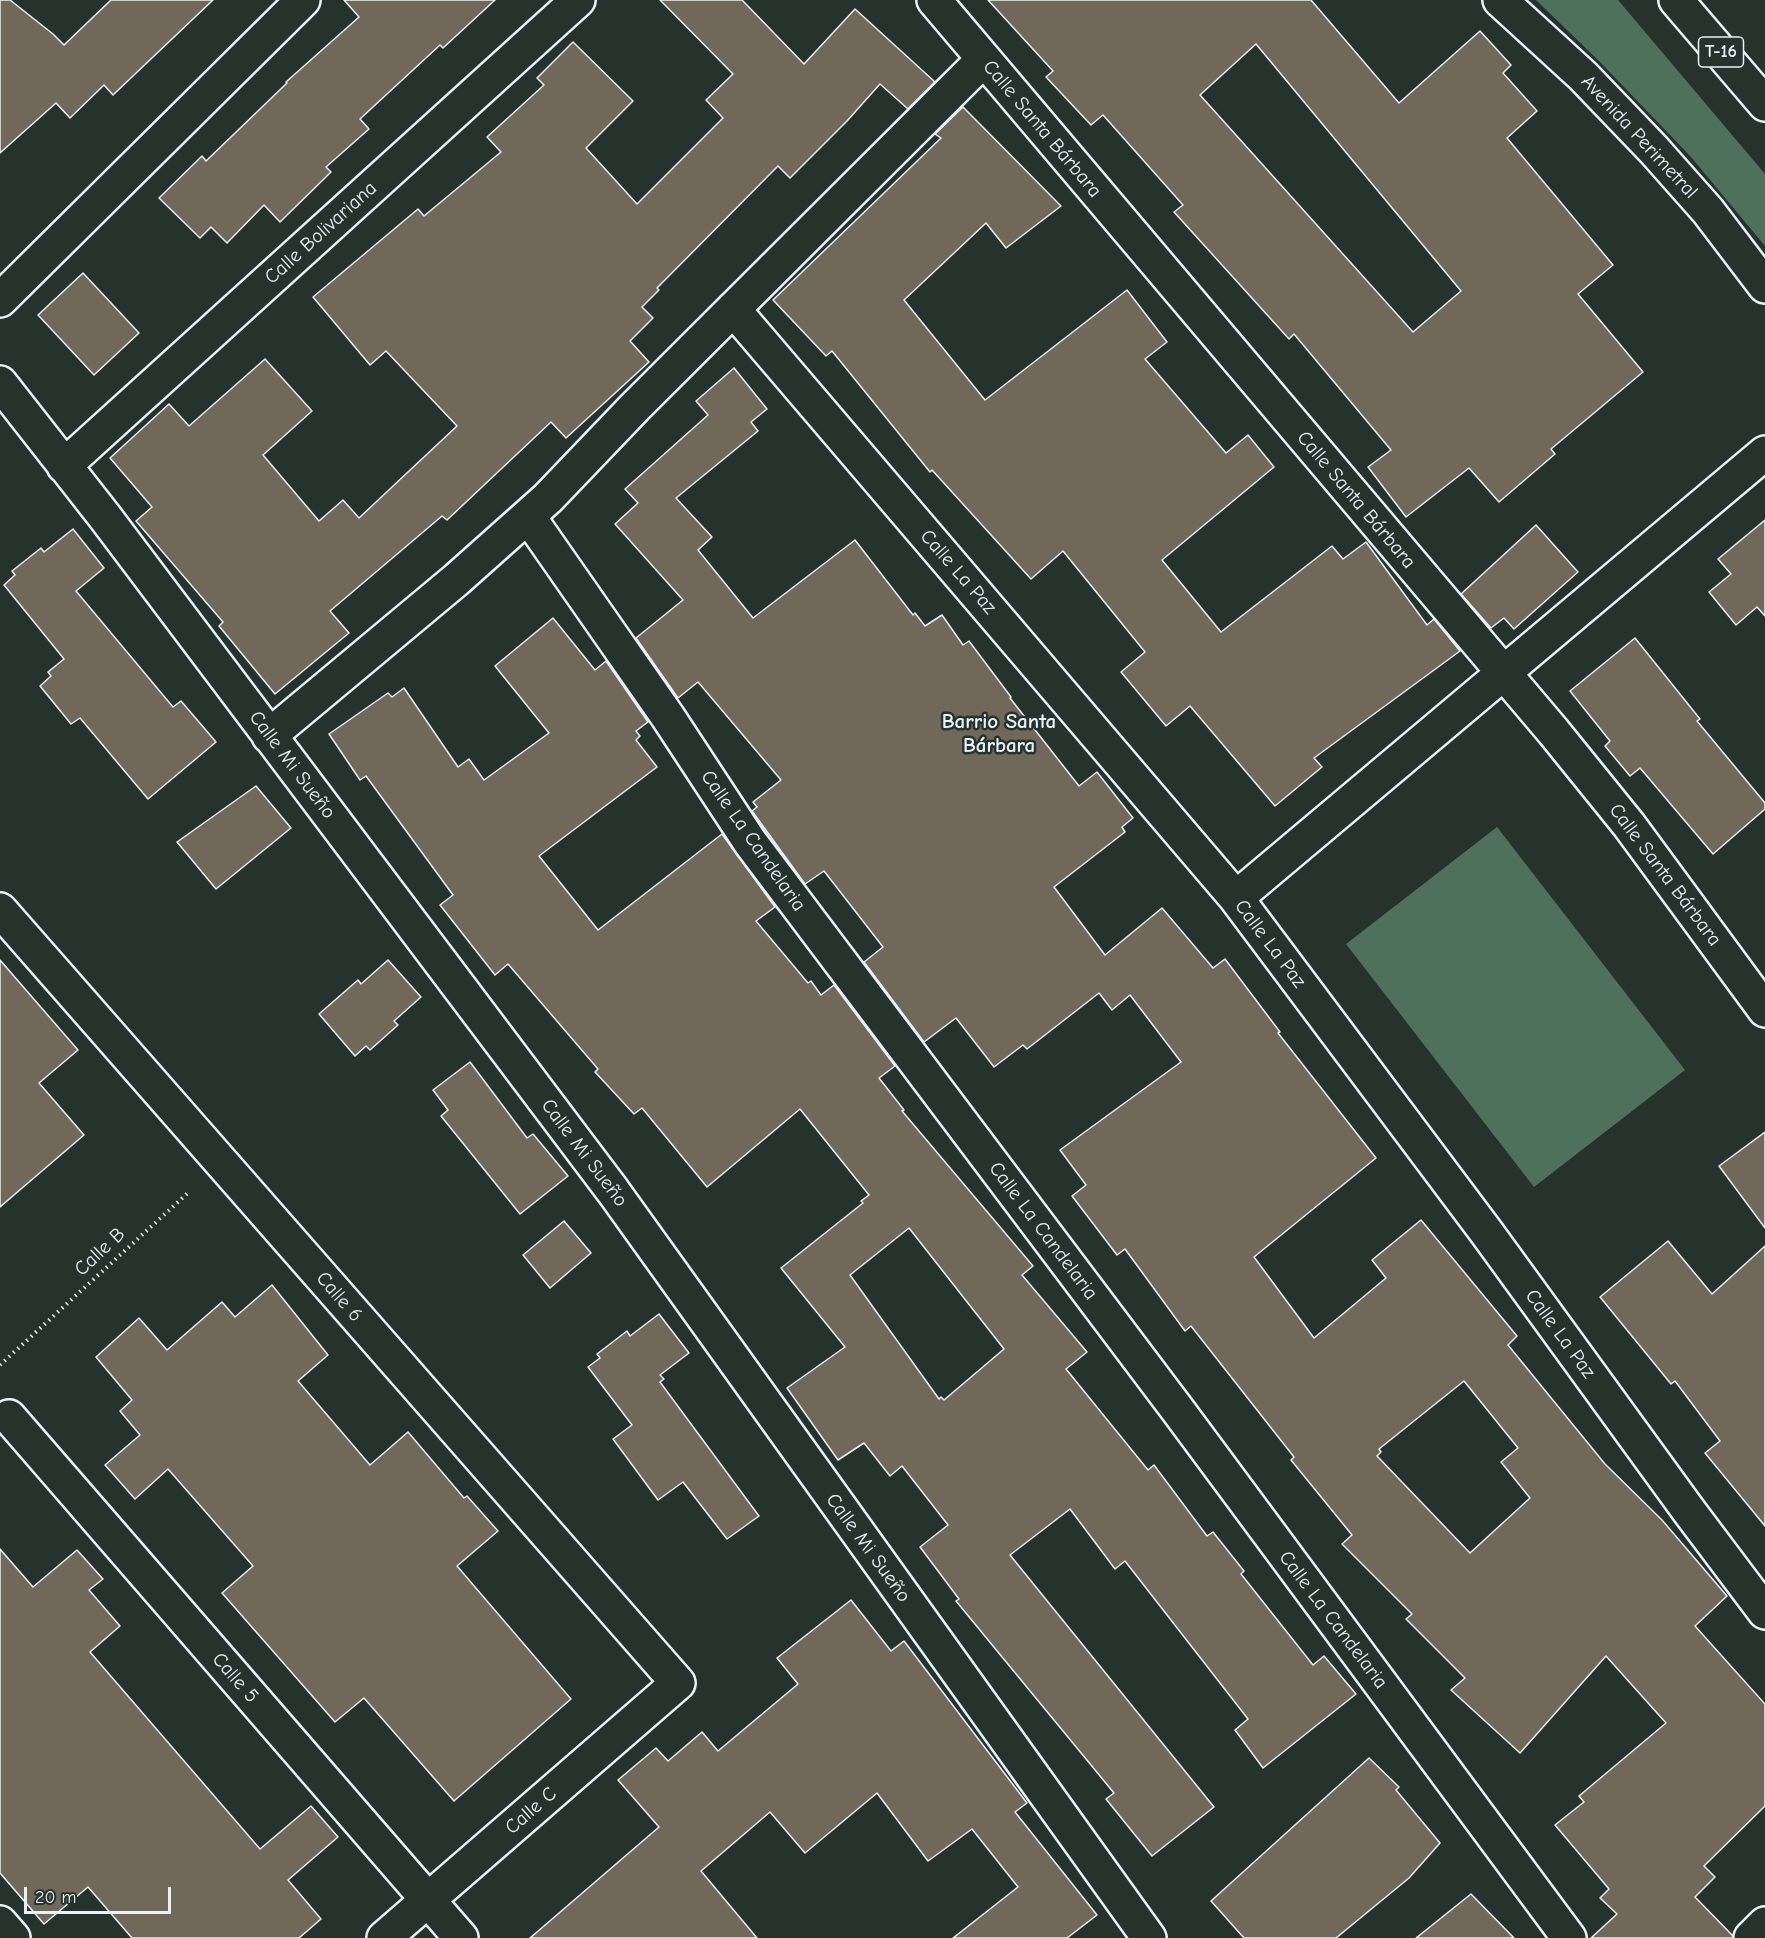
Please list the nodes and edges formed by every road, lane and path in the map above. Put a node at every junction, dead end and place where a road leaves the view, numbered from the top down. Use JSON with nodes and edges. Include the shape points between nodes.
{"nodes":[{"id":1,"x":303,"y":0,"type":"edge"},
{"id":2,"x":578,"y":0,"type":"edge"},
{"id":3,"x":934,"y":0,"type":"edge"},
{"id":4,"x":1500,"y":0,"type":"edge"},
{"id":5,"x":1676,"y":0,"type":"edge"},
{"id":6,"x":984,"y":59,"type":"junction"},
{"id":7,"x":1765,"y":104,"type":"edge"},
{"id":8,"x":1765,"y":286,"type":"edge"},
{"id":9,"x":0,"y":300,"type":"edge"},
{"id":10,"x":733,"y":309,"type":"junction"},
{"id":11,"x":0,"y":383,"type":"edge"},
{"id":12,"x":1765,"y":453,"type":"edge"},
{"id":13,"x":64,"y":466,"type":"junction"},
{"id":14,"x":528,"y":516,"type":"junction"},
{"id":15,"x":1504,"y":673,"type":"junction"},
{"id":16,"x":269,"y":736,"type":"junction"},
{"id":17,"x":1236,"y":898,"type":"junction"},
{"id":18,"x":0,"y":910,"type":"edge"},
{"id":19,"x":1765,"y":1010,"type":"edge"},
{"id":20,"x":221,"y":1162,"type":"junction"},
{"id":21,"x":0,"y":1365,"type":"edge"},
{"id":22,"x":9,"y":1418,"type":"dead end"},
{"id":23,"x":1765,"y":1612,"type":"edge"},
{"id":24,"x":678,"y":1683,"type":"joint"},
{"id":25,"x":428,"y":1900,"type":"junction"},
{"id":26,"x":0,"y":1923,"type":"edge"},
{"id":27,"x":1765,"y":1924,"type":"edge"},
{"id":28,"x":13,"y":1938,"type":"edge"},
{"id":29,"x":384,"y":1938,"type":"edge"},
{"id":30,"x":461,"y":1938,"type":"edge"},
{"id":31,"x":1149,"y":1938,"type":"edge"},
{"id":32,"x":1569,"y":1938,"type":"edge"},
{"id":33,"x":1752,"y":1938,"type":"edge"}],
"edges":[{"from":1,"to":9,"type":"main road"},
{"from":2,"to":13,"type":"main road","name":"Calle Bolivariana"},
{"from":3,"to":6,"type":"main road","name":"Calle Santa Bárbara"},
{"from":4,"to":8,"type":"main road","name":"Avenida Perimetral","via":[[1654,150],[1708,211]]},
{"from":5,"to":7,"type":"main road","number":"T-16"},
{"from":6,"to":10,"type":"main road"},
{"from":6,"to":15,"type":"main road","name":"Calle Santa Bárbara"},
{"from":10,"to":14,"type":"main road"},
{"from":10,"to":17,"type":"main road","name":"Calle La Paz"},
{"from":11,"to":13,"type":"main road","name":"Calle Mi Sueño"},
{"from":12,"to":15,"type":"main road"},
{"from":13,"to":16,"type":"main road","name":"Calle Mi Sueño"},
{"from":14,"to":16,"type":"main road"},
{"from":14,"to":32,"type":"main road","name":"Calle La Candelaria","via":[[750,842]]},
{"from":15,"to":17,"type":"main road"},
{"from":15,"to":19,"type":"main road","name":"Calle Santa Bárbara","via":[[1629,825]]},
{"from":16,"to":31,"type":"main road","name":"Calle Mi Sueño","via":[[613,1191]]},
{"from":17,"to":23,"type":"main road","name":"Calle La Paz"},
{"from":18,"to":20,"type":"main road","name":"Calle 6"},
{"from":20,"to":21,"type":"path","name":"Calle B"},
{"from":20,"to":24,"type":"main road","name":"Calle 6"},
{"from":22,"to":25,"type":"main road","name":"Calle 5"},
{"from":24,"to":25,"type":"main road","name":"Calle C"},
{"from":25,"to":29,"type":"main road","name":"Calle C"},
{"from":25,"to":30,"type":"main road","name":"Calle 5"},
{"from":26,"to":28,"type":"main road"},
{"from":27,"to":33,"type":"main road"}]}
